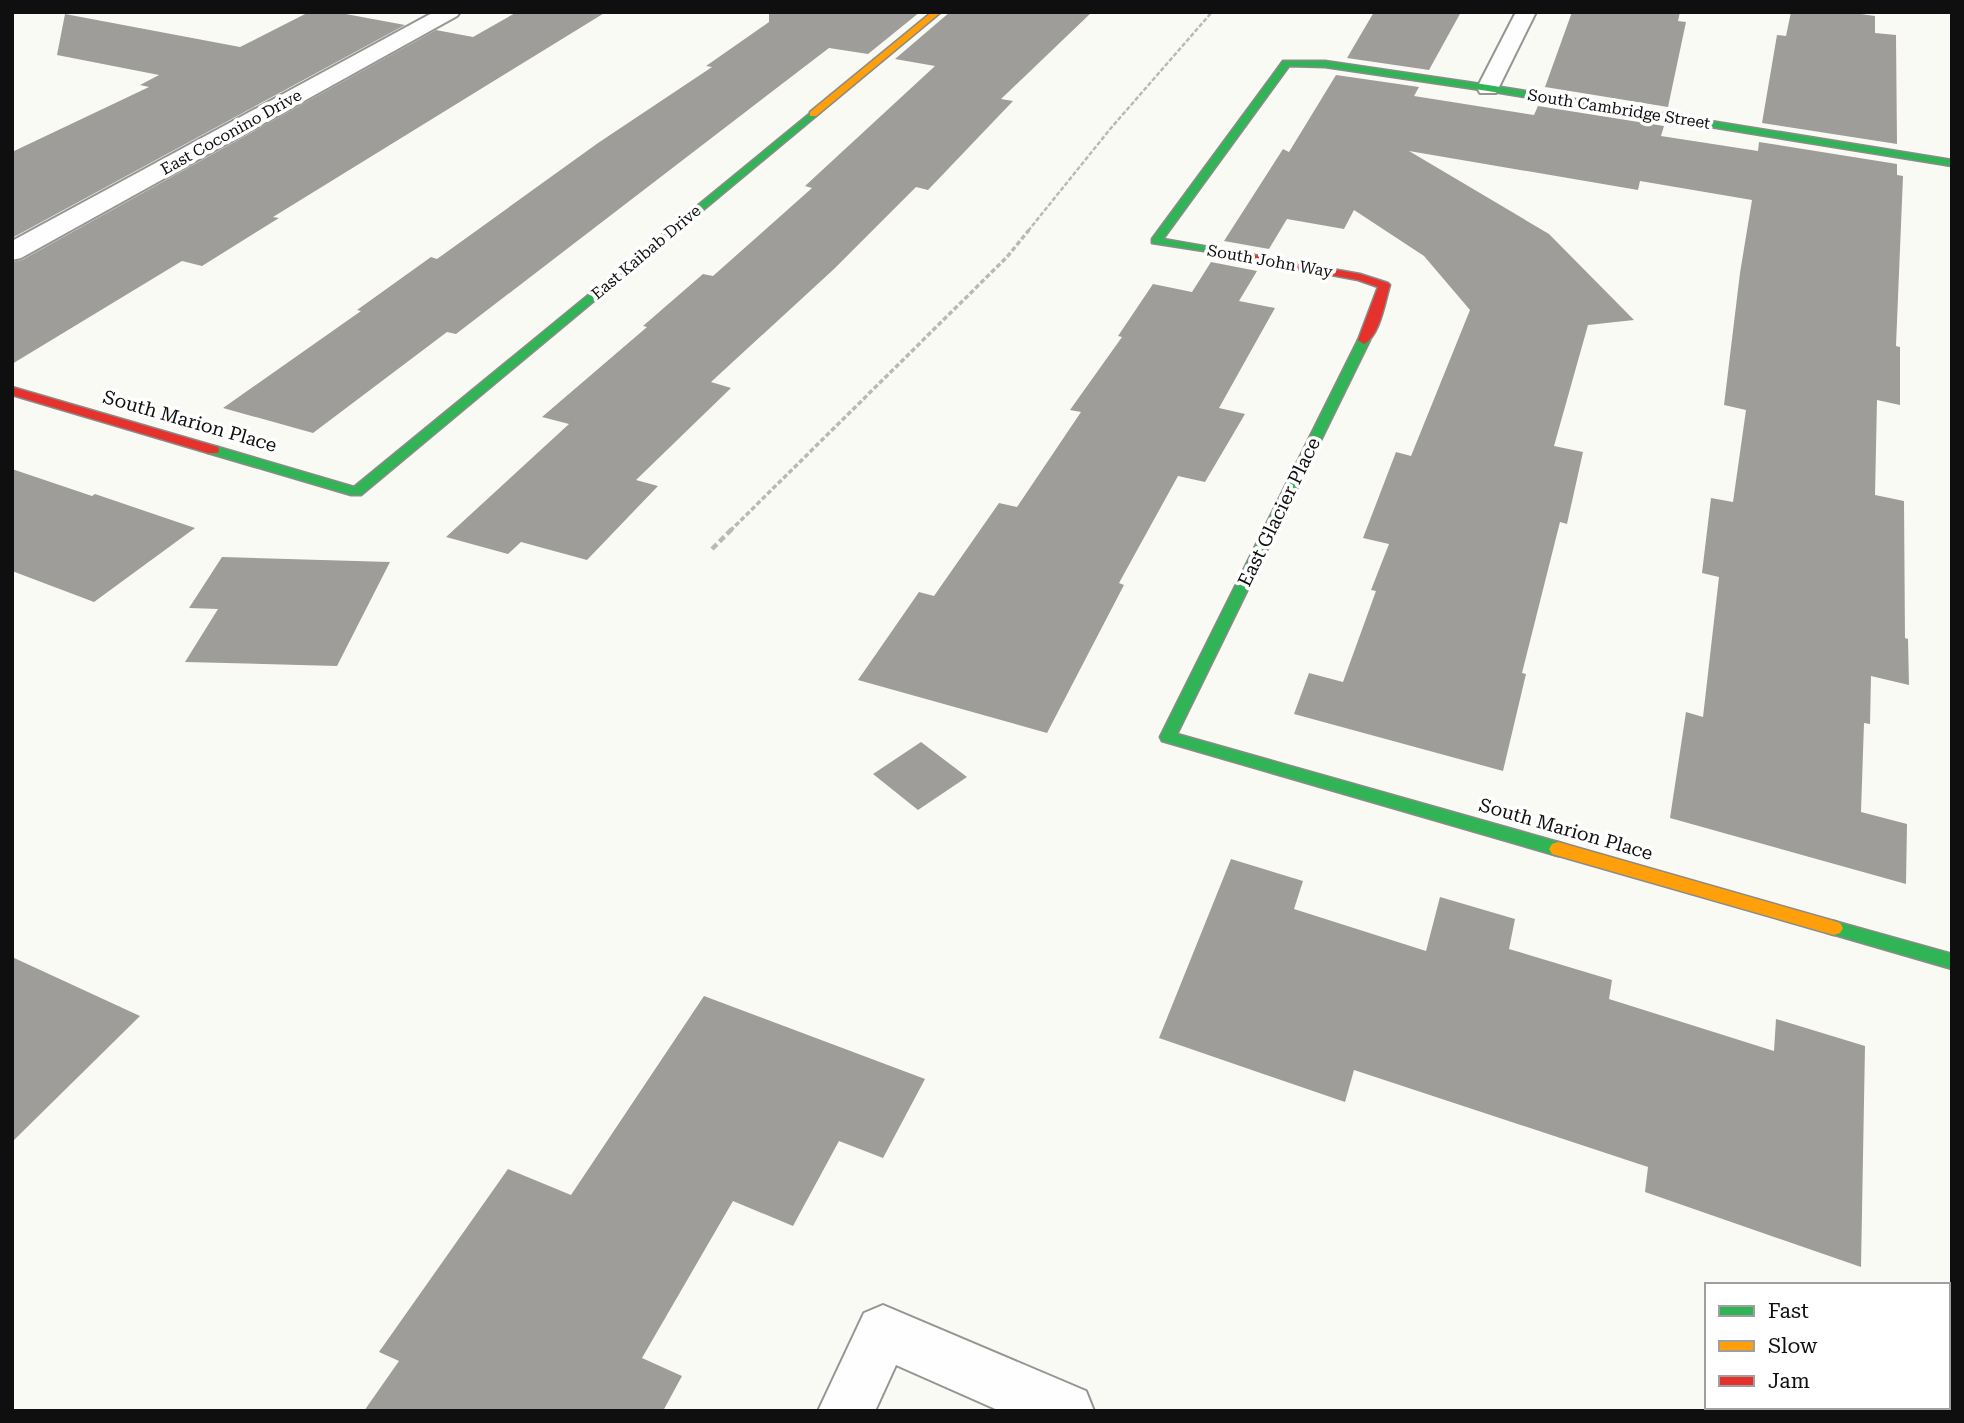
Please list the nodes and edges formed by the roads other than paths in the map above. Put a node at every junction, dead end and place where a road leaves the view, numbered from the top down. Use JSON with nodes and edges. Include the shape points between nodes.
{"nodes":[{"id":1,"x":450,"y":12,"type":"edge"},
{"id":2,"x":937,"y":12,"type":"edge"},
{"id":3,"x":1526,"y":12,"type":"edge"},
{"id":4,"x":1488,"y":88,"type":"junction"},
{"id":5,"x":1952,"y":163,"type":"edge"},
{"id":6,"x":1156,"y":241,"type":"joint"},
{"id":7,"x":12,"y":252,"type":"edge"},
{"id":8,"x":1384,"y":285,"type":"joint"},
{"id":9,"x":12,"y":391,"type":"edge"},
{"id":10,"x":356,"y":492,"type":"joint"},
{"id":11,"x":1168,"y":737,"type":"joint"},
{"id":12,"x":1952,"y":962,"type":"edge"},
{"id":13,"x":846,"y":1411,"type":"edge"},
{"id":14,"x":1066,"y":1411,"type":"edge"}],
"edges":[{"from":1,"to":7,"type":"street","name":"East Coconino Drive"},
{"from":2,"to":10,"type":"street","name":"East Kaibab Drive"},
{"from":3,"to":4,"type":"street"},
{"from":4,"to":5,"type":"street","name":"South Cambridge Street"},
{"from":4,"to":6,"type":"street","name":"South Cambridge Street","via":[[1325,64],[1286,63]]},
{"from":6,"to":8,"type":"street","name":"South John Way"},
{"from":8,"to":11,"type":"street","name":"East Glacier Place","via":[[1373,321]]},
{"from":9,"to":10,"type":"street","name":"South Marion Place"},
{"from":11,"to":12,"type":"street","name":"South Marion Place"},
{"from":13,"to":14,"type":"street","via":[[883,1332]]}]}
